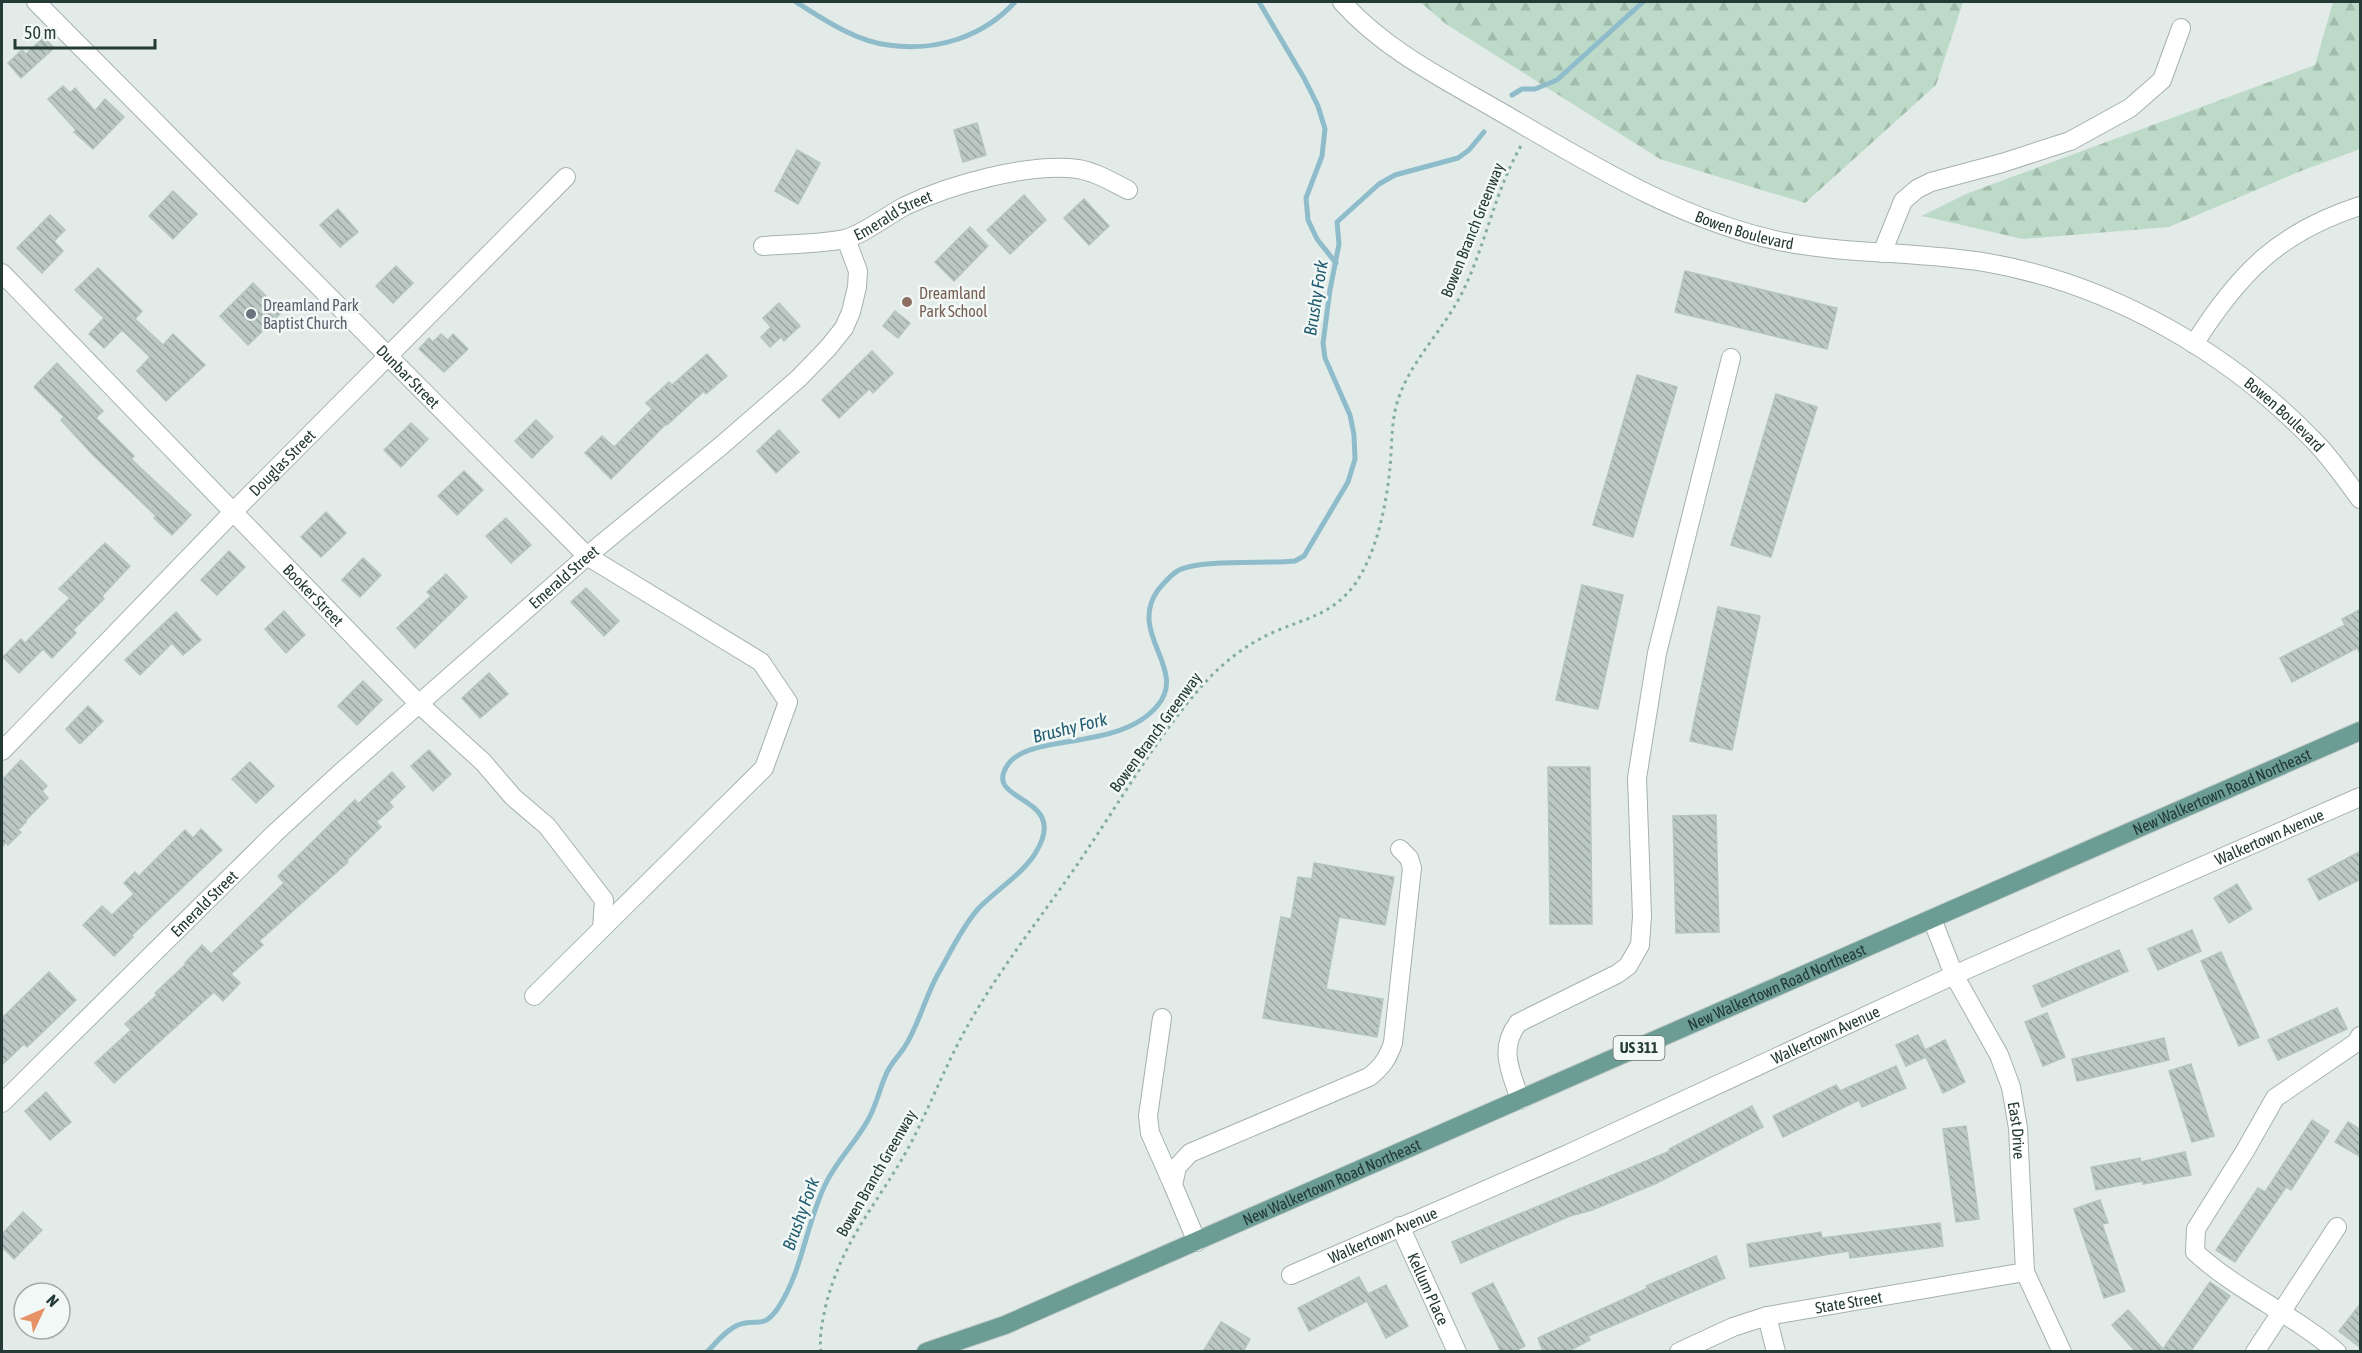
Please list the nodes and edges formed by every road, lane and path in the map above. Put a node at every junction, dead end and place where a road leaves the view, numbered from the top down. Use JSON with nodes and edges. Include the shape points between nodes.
{"nodes":[{"id":1,"x":36,"y":2,"type":"edge"},
{"id":2,"x":1342,"y":2,"type":"edge"},
{"id":3,"x":2181,"y":28,"type":"dead end"},
{"id":4,"x":1530,"y":129,"type":"junction"},
{"id":5,"x":566,"y":177,"type":"dead end"},
{"id":6,"x":1128,"y":190,"type":"dead end"},
{"id":7,"x":2361,"y":206,"type":"edge"},
{"id":8,"x":846,"y":239,"type":"junction"},
{"id":9,"x":763,"y":246,"type":"dead end"},
{"id":10,"x":1882,"y":253,"type":"junction"},
{"id":11,"x":2,"y":273,"type":"edge"},
{"id":12,"x":2194,"y":344,"type":"junction"},
{"id":13,"x":388,"y":357,"type":"junction"},
{"id":14,"x":1731,"y":358,"type":"dead end"},
{"id":15,"x":2361,"y":499,"type":"edge"},
{"id":16,"x":234,"y":511,"type":"junction"},
{"id":17,"x":587,"y":556,"type":"junction"},
{"id":18,"x":418,"y":703,"type":"junction"},
{"id":19,"x":2361,"y":731,"type":"edge"},
{"id":20,"x":2,"y":751,"type":"edge"},
{"id":21,"x":2361,"y":797,"type":"edge"},
{"id":22,"x":1400,"y":849,"type":"dead end"},
{"id":23,"x":1932,"y":919,"type":"junction"},
{"id":24,"x":602,"y":928,"type":"junction"},
{"id":25,"x":1954,"y":975,"type":"junction"},
{"id":26,"x":534,"y":996,"type":"dead end"},
{"id":27,"x":1162,"y":1018,"type":"dead end"},
{"id":28,"x":2361,"y":1036,"type":"edge"},
{"id":29,"x":1520,"y":1100,"type":"junction"},
{"id":30,"x":2,"y":1103,"type":"edge"},
{"id":31,"x":1173,"y":1185,"type":"junction"},
{"id":32,"x":1400,"y":1226,"type":"junction"},
{"id":33,"x":2337,"y":1227,"type":"dead end"},
{"id":34,"x":1197,"y":1242,"type":"junction"},
{"id":35,"x":2025,"y":1272,"type":"junction"},
{"id":36,"x":1292,"y":1275,"type":"dead end"},
{"id":37,"x":2282,"y":1312,"type":"junction"},
{"id":38,"x":1767,"y":1316,"type":"junction"},
{"id":39,"x":821,"y":1352,"type":"edge"},
{"id":40,"x":926,"y":1352,"type":"edge"},
{"id":41,"x":1457,"y":1352,"type":"edge"},
{"id":42,"x":1679,"y":1352,"type":"edge"},
{"id":43,"x":1776,"y":1352,"type":"edge"},
{"id":44,"x":2062,"y":1352,"type":"edge"},
{"id":45,"x":2255,"y":1352,"type":"edge"},
{"id":46,"x":2337,"y":1352,"type":"edge"}],
"edges":[{"from":1,"to":13,"type":"street","name":"Dunbar Street"},
{"from":2,"to":4,"type":"street","name":"Bowen Boulevard","via":[[1408,57]]},
{"from":3,"to":10,"type":"street","via":[[2162,80],[2130,108],[2070,141],[1917,189],[1903,201]]},
{"from":4,"to":10,"type":"street","name":"Bowen Boulevard","via":[[1651,196],[1710,222],[1781,241]]},
{"from":4,"to":39,"type":"path","name":"Bowen Branch Greenway","via":[[1507,172],[1463,291],[1398,398],[1387,493],[1372,549],[1359,577],[1328,610],[1256,641],[1226,662],[1198,692],[1134,777],[970,1021],[911,1142],[846,1249],[832,1281],[819,1338]]},
{"from":5,"to":13,"type":"street","name":"Douglas Street"},
{"from":6,"to":8,"type":"street","name":"Emerald Street","via":[[1078,169],[1027,170],[937,193]]},
{"from":7,"to":12,"type":"street","via":[[2316,223],[2277,246],[2227,295]]},
{"from":8,"to":9,"type":"street"},
{"from":8,"to":17,"type":"street","name":"Emerald Street","via":[[857,262],[857,287],[847,320],[828,348],[722,445]]},
{"from":10,"to":12,"type":"street","name":"Bowen Boulevard","via":[[1944,257],[2023,271],[2115,302]]},
{"from":11,"to":16,"type":"street","name":"Booker Street"},
{"from":12,"to":15,"type":"street","name":"Bowen Boulevard","via":[[2250,383],[2290,418],[2319,446]]},
{"from":13,"to":16,"type":"street","name":"Douglas Street"},
{"from":13,"to":17,"type":"street","name":"Dunbar Street"},
{"from":14,"to":29,"type":"street","via":[[1657,653],[1644,732],[1637,778],[1640,945],[1628,966],[1617,974],[1518,1023],[1509,1035],[1506,1051]]},
{"from":16,"to":18,"type":"street","name":"Booker Street"},
{"from":16,"to":20,"type":"street","name":"Douglas Street"},
{"from":17,"to":18,"type":"street","name":"Emerald Street"},
{"from":17,"to":24,"type":"street","name":"Dunbar Street","via":[[761,662],[788,702],[764,768]]},
{"from":18,"to":24,"type":"street","name":"Booker Street","via":[[547,826],[604,900]]},
{"from":18,"to":30,"type":"street","name":"Emerald Street","via":[[274,834]]},
{"from":19,"to":23,"type":"main road","name":"New Walkertown Road Northeast","number":"US 311"},
{"from":21,"to":25,"type":"street","name":"Walkertown Avenue"},
{"from":22,"to":31,"type":"street","via":[[1412,868],[1393,1043],[1388,1058],[1369,1077],[1190,1154],[1177,1167]]},
{"from":23,"to":25,"type":"street","name":"East Drive"},
{"from":23,"to":29,"type":"main road","name":"New Walkertown Road Northeast","number":"US 311"},
{"from":24,"to":26,"type":"street"},
{"from":25,"to":32,"type":"street","name":"Walkertown Avenue","via":[[1568,1154]]},
{"from":25,"to":35,"type":"street","name":"East Drive","via":[[1999,1055],[2011,1087],[2018,1128]]},
{"from":27,"to":31,"type":"street","via":[[1148,1116],[1150,1133]]},
{"from":28,"to":37,"type":"street","via":[[2275,1098],[2196,1229],[2195,1252]]},
{"from":29,"to":34,"type":"main road","name":"New Walkertown Road Northeast","number":"US 311"},
{"from":31,"to":34,"type":"street"},
{"from":32,"to":36,"type":"street","name":"Walkertown Avenue"},
{"from":32,"to":41,"type":"street","name":"Kellum Place"},
{"from":33,"to":37,"type":"street"},
{"from":34,"to":40,"type":"main road","name":"New Walkertown Road Northeast","number":"US 311","via":[[1005,1325]]},
{"from":35,"to":38,"type":"street","name":"State Street"},
{"from":35,"to":44,"type":"street","name":"East Drive"},
{"from":37,"to":45,"type":"street"},
{"from":37,"to":46,"type":"street"},
{"from":38,"to":42,"type":"street","name":"State Street"},
{"from":38,"to":43,"type":"street"}]}
